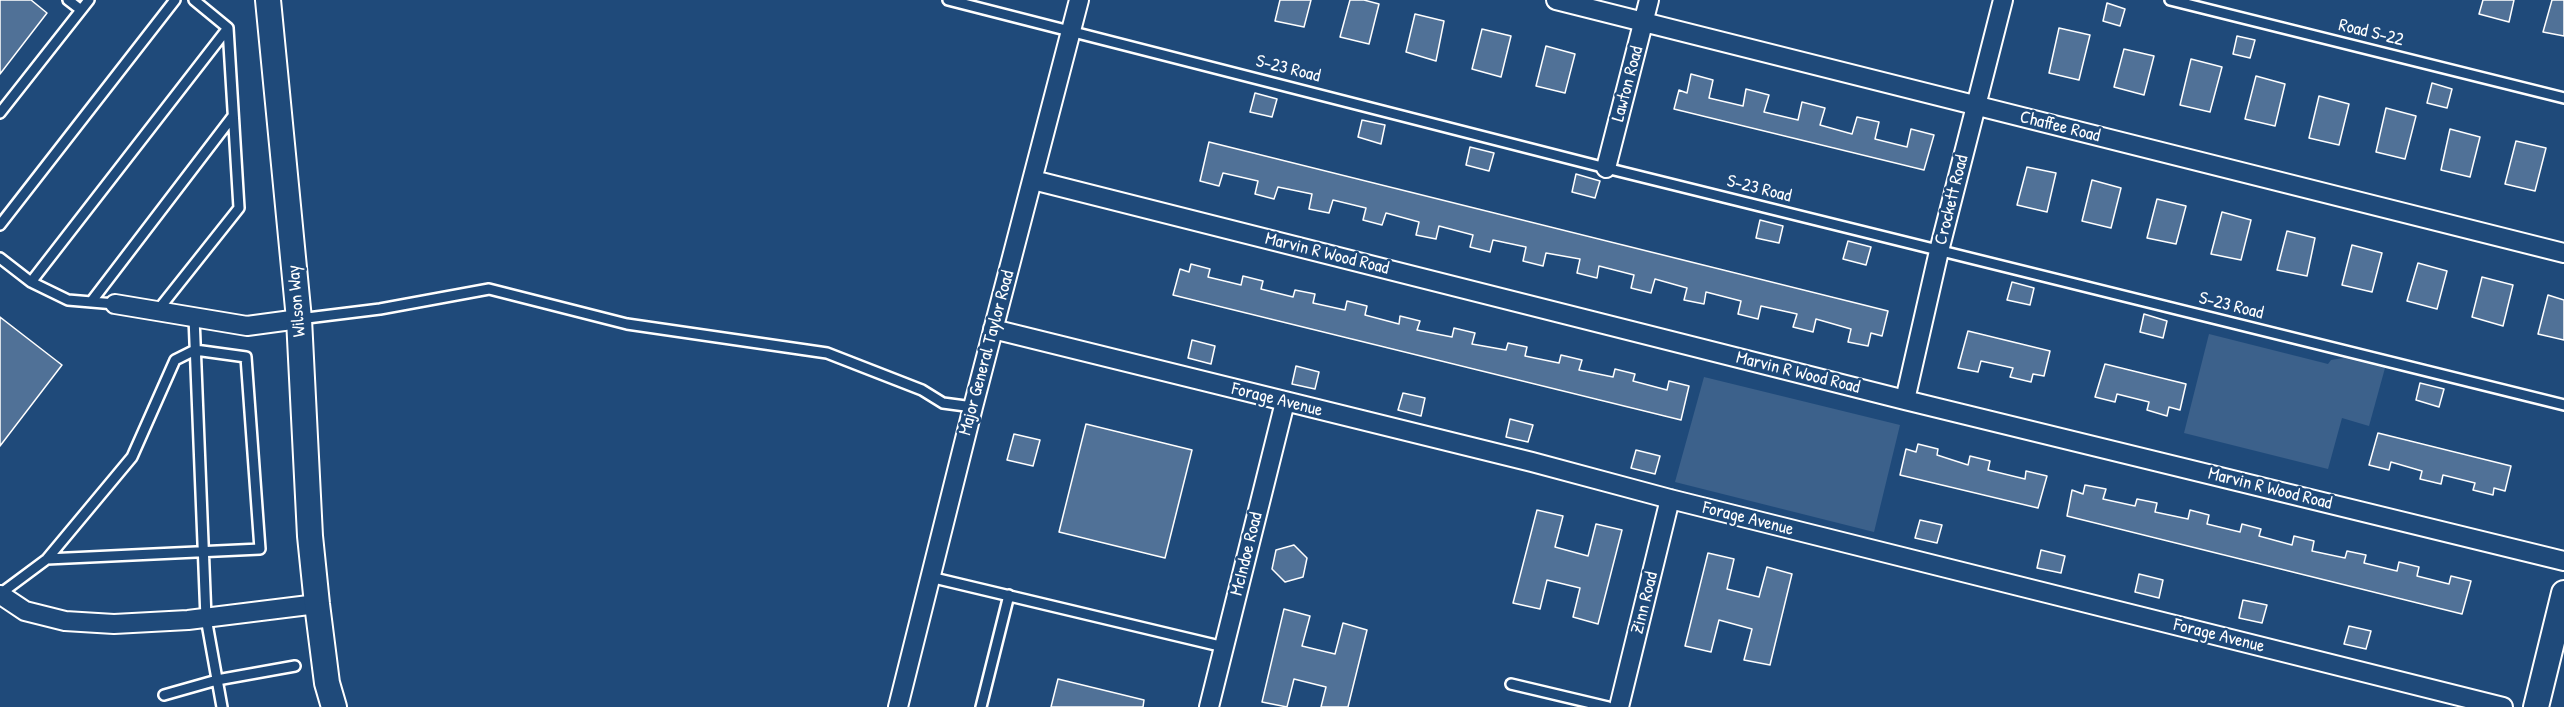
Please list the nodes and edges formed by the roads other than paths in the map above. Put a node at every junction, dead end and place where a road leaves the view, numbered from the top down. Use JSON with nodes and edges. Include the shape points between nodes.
{"nodes":[{"id":1,"x":68,"y":0,"type":"edge"},
{"id":2,"x":89,"y":0,"type":"edge"},
{"id":3,"x":175,"y":0,"type":"edge"},
{"id":4,"x":194,"y":0,"type":"edge"},
{"id":5,"x":268,"y":0,"type":"edge"},
{"id":6,"x":948,"y":0,"type":"edge"},
{"id":7,"x":1079,"y":0,"type":"edge"},
{"id":8,"x":1556,"y":0,"type":"edge"},
{"id":9,"x":1649,"y":0,"type":"edge"},
{"id":10,"x":2003,"y":0,"type":"edge"},
{"id":11,"x":2170,"y":0,"type":"edge"},
{"id":12,"x":81,"y":10,"type":"junction"},
{"id":13,"x":1644,"y":22,"type":"junction"},
{"id":14,"x":228,"y":28,"type":"junction"},
{"id":15,"x":1071,"y":30,"type":"junction"},
{"id":16,"x":2564,"y":98,"type":"edge"},
{"id":17,"x":1976,"y":106,"type":"junction"},
{"id":18,"x":0,"y":114,"type":"edge"},
{"id":19,"x":233,"y":116,"type":"junction"},
{"id":20,"x":1606,"y":168,"type":"junction"},
{"id":21,"x":1033,"y":180,"type":"junction"},
{"id":22,"x":0,"y":225,"type":"edge"},
{"id":23,"x":1939,"y":251,"type":"junction"},
{"id":24,"x":2564,"y":253,"type":"edge"},
{"id":25,"x":0,"y":258,"type":"edge"},
{"id":26,"x":31,"y":282,"type":"junction"},
{"id":27,"x":91,"y":302,"type":"junction"},
{"id":28,"x":115,"y":304,"type":"joint"},
{"id":29,"x":158,"y":310,"type":"junction"},
{"id":30,"x":194,"y":317,"type":"junction"},
{"id":31,"x":299,"y":319,"type":"junction"},
{"id":32,"x":993,"y":329,"type":"junction"},
{"id":33,"x":195,"y":350,"type":"junction"},
{"id":34,"x":1905,"y":400,"type":"junction"},
{"id":35,"x":1285,"y":402,"type":"junction"},
{"id":36,"x":2564,"y":405,"type":"edge"},
{"id":37,"x":973,"y":407,"type":"junction"},
{"id":38,"x":1671,"y":499,"type":"junction"},
{"id":39,"x":201,"y":552,"type":"junction"},
{"id":40,"x":46,"y":559,"type":"junction"},
{"id":41,"x":2564,"y":561,"type":"edge"},
{"id":42,"x":930,"y":577,"type":"junction"},
{"id":43,"x":2564,"y":592,"type":"edge"},
{"id":44,"x":0,"y":595,"type":"edge"},
{"id":45,"x":1008,"y":595,"type":"junction"},
{"id":46,"x":317,"y":604,"type":"junction"},
{"id":47,"x":206,"y":618,"type":"junction"},
{"id":48,"x":1224,"y":647,"type":"junction"},
{"id":49,"x":295,"y":666,"type":"dead end"},
{"id":50,"x":218,"y":680,"type":"junction"},
{"id":51,"x":1511,"y":684,"type":"dead end"},
{"id":52,"x":164,"y":695,"type":"dead end"},
{"id":53,"x":222,"y":707,"type":"edge"},
{"id":54,"x":334,"y":707,"type":"edge"},
{"id":55,"x":898,"y":707,"type":"edge"},
{"id":56,"x":981,"y":707,"type":"edge"},
{"id":57,"x":1209,"y":707,"type":"edge"},
{"id":58,"x":1608,"y":707,"type":"edge"},
{"id":59,"x":1619,"y":707,"type":"edge"},
{"id":60,"x":2503,"y":707,"type":"edge"},
{"id":61,"x":2536,"y":707,"type":"edge"}],
"edges":[{"from":1,"to":12,"type":"lane"},
{"from":2,"to":12,"type":"lane"},
{"from":3,"to":22,"type":"lane"},
{"from":4,"to":14,"type":"lane"},
{"from":5,"to":31,"type":"street","name":"Wilson Way"},
{"from":6,"to":15,"type":"lane","name":"S-23 Road"},
{"from":7,"to":15,"type":"street","name":"Major General Taylor Road"},
{"from":8,"to":13,"type":"street","name":"Chaffee Road"},
{"from":9,"to":13,"type":"street","name":"Lawton Road"},
{"from":10,"to":17,"type":"street","name":"Crockett Road"},
{"from":11,"to":16,"type":"lane","name":"Road S-22"},
{"from":12,"to":18,"type":"lane"},
{"from":13,"to":17,"type":"street","name":"Chaffee Road"},
{"from":13,"to":20,"type":"street","name":"Lawton Road"},
{"from":14,"to":19,"type":"lane"},
{"from":14,"to":26,"type":"lane"},
{"from":15,"to":20,"type":"lane","name":"S-23 Road"},
{"from":15,"to":21,"type":"street","name":"Major General Taylor Road"},
{"from":17,"to":23,"type":"street","name":"Crockett Road"},
{"from":17,"to":24,"type":"street","name":"Chaffee Road"},
{"from":19,"to":27,"type":"lane"},
{"from":19,"to":29,"type":"lane","via":[[239,208]]},
{"from":20,"to":23,"type":"lane","name":"S-23 Road"},
{"from":21,"to":32,"type":"street","name":"Major General Taylor Road"},
{"from":21,"to":34,"type":"street","name":"Marvin R Wood Road"},
{"from":23,"to":34,"type":"street","name":"Crockett Road"},
{"from":23,"to":36,"type":"lane","name":"S-23 Road"},
{"from":25,"to":26,"type":"lane"},
{"from":26,"to":27,"type":"lane","via":[[68,300]]},
{"from":27,"to":28,"type":"lane"},
{"from":28,"to":29,"type":"street"},
{"from":29,"to":30,"type":"street"},
{"from":30,"to":31,"type":"street","via":[[247,326]]},
{"from":30,"to":33,"type":"lane"},
{"from":31,"to":37,"type":"lane","via":[[489,289],[627,324],[827,353],[922,390],[943,403]]},
{"from":31,"to":46,"type":"street","name":"Wilson Way"},
{"from":32,"to":35,"type":"street","name":"Forage Avenue"},
{"from":32,"to":37,"type":"street","name":"Major General Taylor Road"},
{"from":33,"to":39,"type":"lane"},
{"from":33,"to":39,"type":"lane","via":[[246,357],[260,549]]},
{"from":33,"to":40,"type":"lane","via":[[175,360],[132,457]]},
{"from":34,"to":41,"type":"street","name":"Marvin R Wood Road"},
{"from":35,"to":38,"type":"street","name":"Forage Avenue"},
{"from":35,"to":48,"type":"street","name":"McIndoe Road"},
{"from":37,"to":42,"type":"street","name":"Major General Taylor Road"},
{"from":38,"to":59,"type":"street","name":"Zinn Road"},
{"from":38,"to":60,"type":"street","name":"Forage Avenue"},
{"from":39,"to":40,"type":"lane"},
{"from":39,"to":47,"type":"lane"},
{"from":40,"to":44,"type":"lane"},
{"from":42,"to":45,"type":"lane"},
{"from":42,"to":55,"type":"street","name":"Major General Taylor Road"},
{"from":43,"to":61,"type":"street"},
{"from":44,"to":47,"type":"street","via":[[24,611],[64,621],[114,624]]},
{"from":45,"to":48,"type":"lane"},
{"from":45,"to":56,"type":"lane"},
{"from":46,"to":47,"type":"street"},
{"from":46,"to":54,"type":"street","name":"Wilson Way"},
{"from":47,"to":50,"type":"lane"},
{"from":48,"to":57,"type":"street","name":"McIndoe Road"},
{"from":49,"to":50,"type":"lane"},
{"from":50,"to":52,"type":"lane"},
{"from":50,"to":53,"type":"lane"},
{"from":51,"to":58,"type":"lane"}]}
